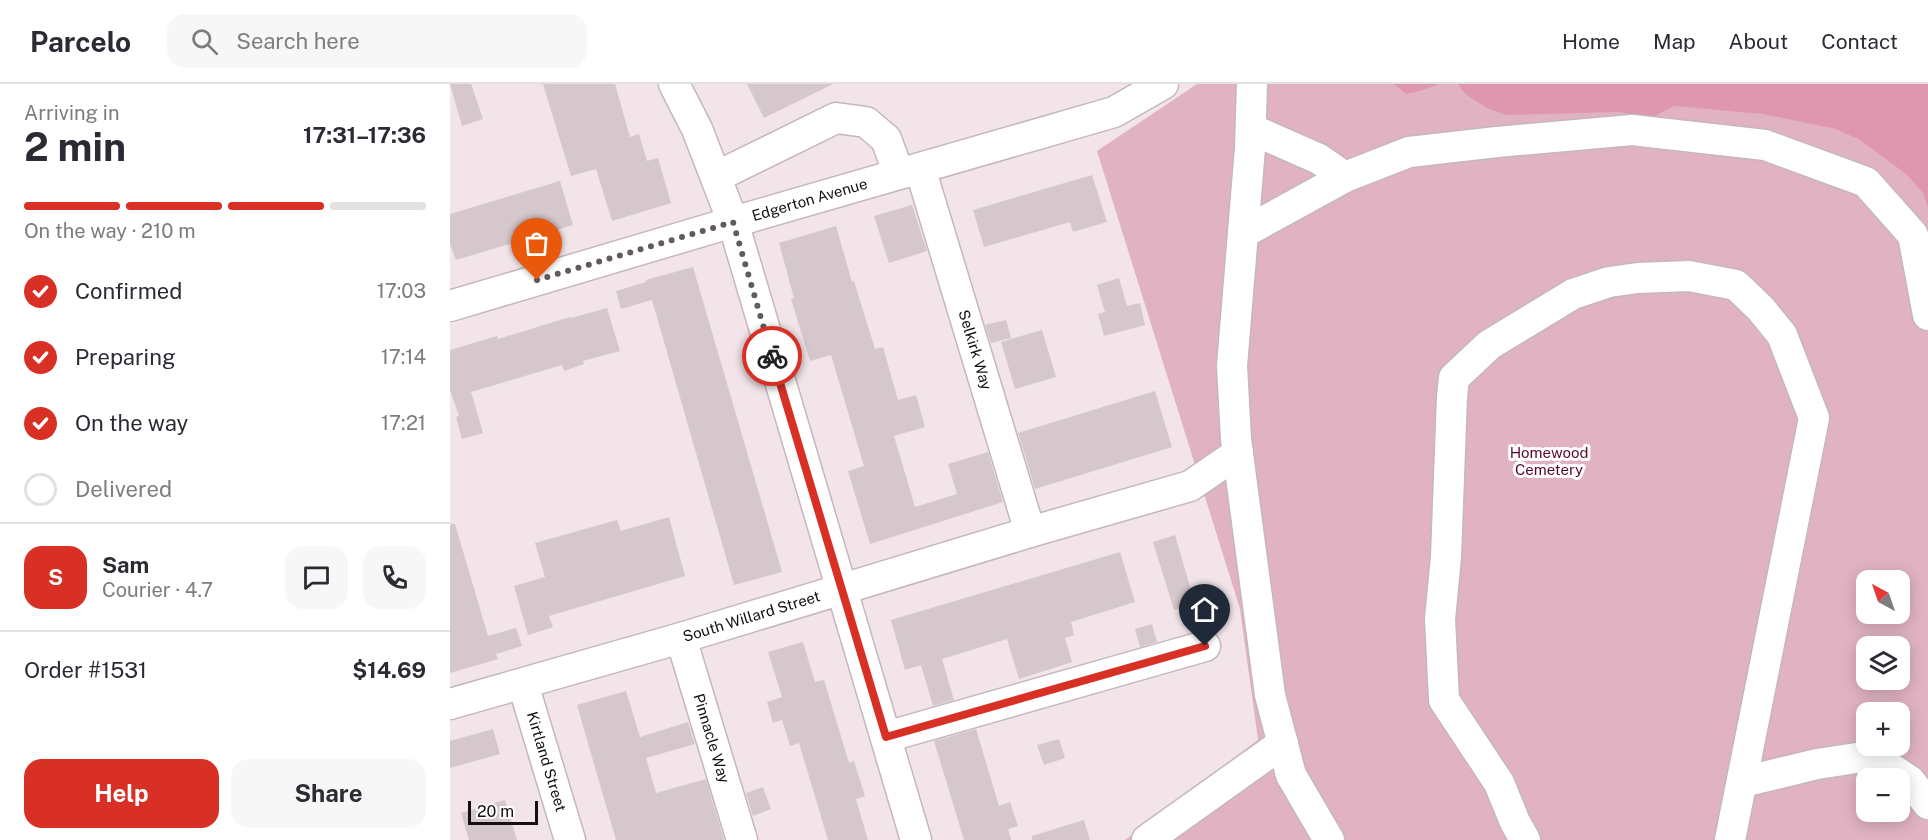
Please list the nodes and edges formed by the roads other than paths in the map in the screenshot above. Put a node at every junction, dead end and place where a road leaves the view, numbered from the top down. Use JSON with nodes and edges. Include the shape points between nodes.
{"nodes":[{"id":1,"x":674,"y":84,"type":"edge"},
{"id":2,"x":1163,"y":84,"type":"edge"},
{"id":3,"x":1252,"y":84,"type":"edge"},
{"id":4,"x":1251,"y":129,"type":"junction"},
{"id":5,"x":909,"y":171,"type":"junction"},
{"id":6,"x":716,"y":177,"type":"junction"},
{"id":7,"x":1345,"y":177,"type":"junction"},
{"id":8,"x":733,"y":222,"type":"junction"},
{"id":9,"x":1243,"y":233,"type":"junction"},
{"id":10,"x":450,"y":306,"type":"edge"},
{"id":11,"x":1928,"y":315,"type":"edge"},
{"id":12,"x":1238,"y":453,"type":"junction"},
{"id":13,"x":1030,"y":532,"type":"junction"},
{"id":14,"x":840,"y":589,"type":"junction"},
{"id":15,"x":681,"y":638,"type":"junction"},
{"id":16,"x":1205,"y":646,"type":"dead end"},
{"id":17,"x":523,"y":684,"type":"junction"},
{"id":18,"x":450,"y":704,"type":"edge"},
{"id":19,"x":886,"y":737,"type":"junction"},
{"id":20,"x":1282,"y":743,"type":"junction"},
{"id":21,"x":1743,"y":782,"type":"junction"},
{"id":22,"x":1928,"y":804,"type":"edge"},
{"id":23,"x":570,"y":840,"type":"edge"},
{"id":24,"x":742,"y":840,"type":"edge"},
{"id":25,"x":916,"y":840,"type":"edge"},
{"id":26,"x":1147,"y":840,"type":"edge"},
{"id":27,"x":1329,"y":840,"type":"edge"},
{"id":28,"x":1525,"y":840,"type":"edge"},
{"id":29,"x":1730,"y":840,"type":"edge"}],
"edges":[{"from":1,"to":6,"type":"street"},
{"from":2,"to":5,"type":"street","name":"Edgerton Avenue","via":[[1114,112]]},
{"from":3,"to":4,"type":"street"},
{"from":4,"to":7,"type":"street","via":[[1319,159]]},
{"from":4,"to":9,"type":"street"},
{"from":5,"to":6,"type":"street","name":"Selkirk Way","via":[[886,139],[866,122],[836,118]]},
{"from":5,"to":8,"type":"street","name":"Edgerton Avenue"},
{"from":5,"to":13,"type":"street","name":"Selkirk Way"},
{"from":6,"to":8,"type":"street"},
{"from":7,"to":9,"type":"street"},
{"from":7,"to":11,"type":"street","via":[[1409,152],[1632,130],[1765,145],[1866,182],[1913,235]]},
{"from":8,"to":10,"type":"street","name":"Edgerton Avenue"},
{"from":8,"to":14,"type":"street"},
{"from":9,"to":12,"type":"street","via":[[1232,366]]},
{"from":12,"to":13,"type":"street","name":"South Willard Street","via":[[1190,486]]},
{"from":12,"to":20,"type":"street","via":[[1270,695]]},
{"from":13,"to":14,"type":"street","name":"South Willard Street"},
{"from":14,"to":15,"type":"street","name":"South Willard Street"},
{"from":14,"to":19,"type":"street"},
{"from":15,"to":17,"type":"street","name":"South Willard Street"},
{"from":15,"to":24,"type":"street","name":"Pinnacle Way"},
{"from":16,"to":19,"type":"street"},
{"from":17,"to":18,"type":"street","name":"South Willard Street"},
{"from":17,"to":23,"type":"street","name":"Kirtland Street"},
{"from":19,"to":25,"type":"street"},
{"from":20,"to":26,"type":"street"},
{"from":20,"to":27,"type":"street","via":[[1291,775]]},
{"from":21,"to":22,"type":"street","via":[[1863,757],[1886,765],[1910,781]]},
{"from":21,"to":28,"type":"street","via":[[1814,418],[1782,335],[1736,285],[1689,276],[1609,282],[1573,294],[1489,345],[1454,378],[1440,620],[1444,700],[1499,783]]},
{"from":21,"to":29,"type":"street"}]}
